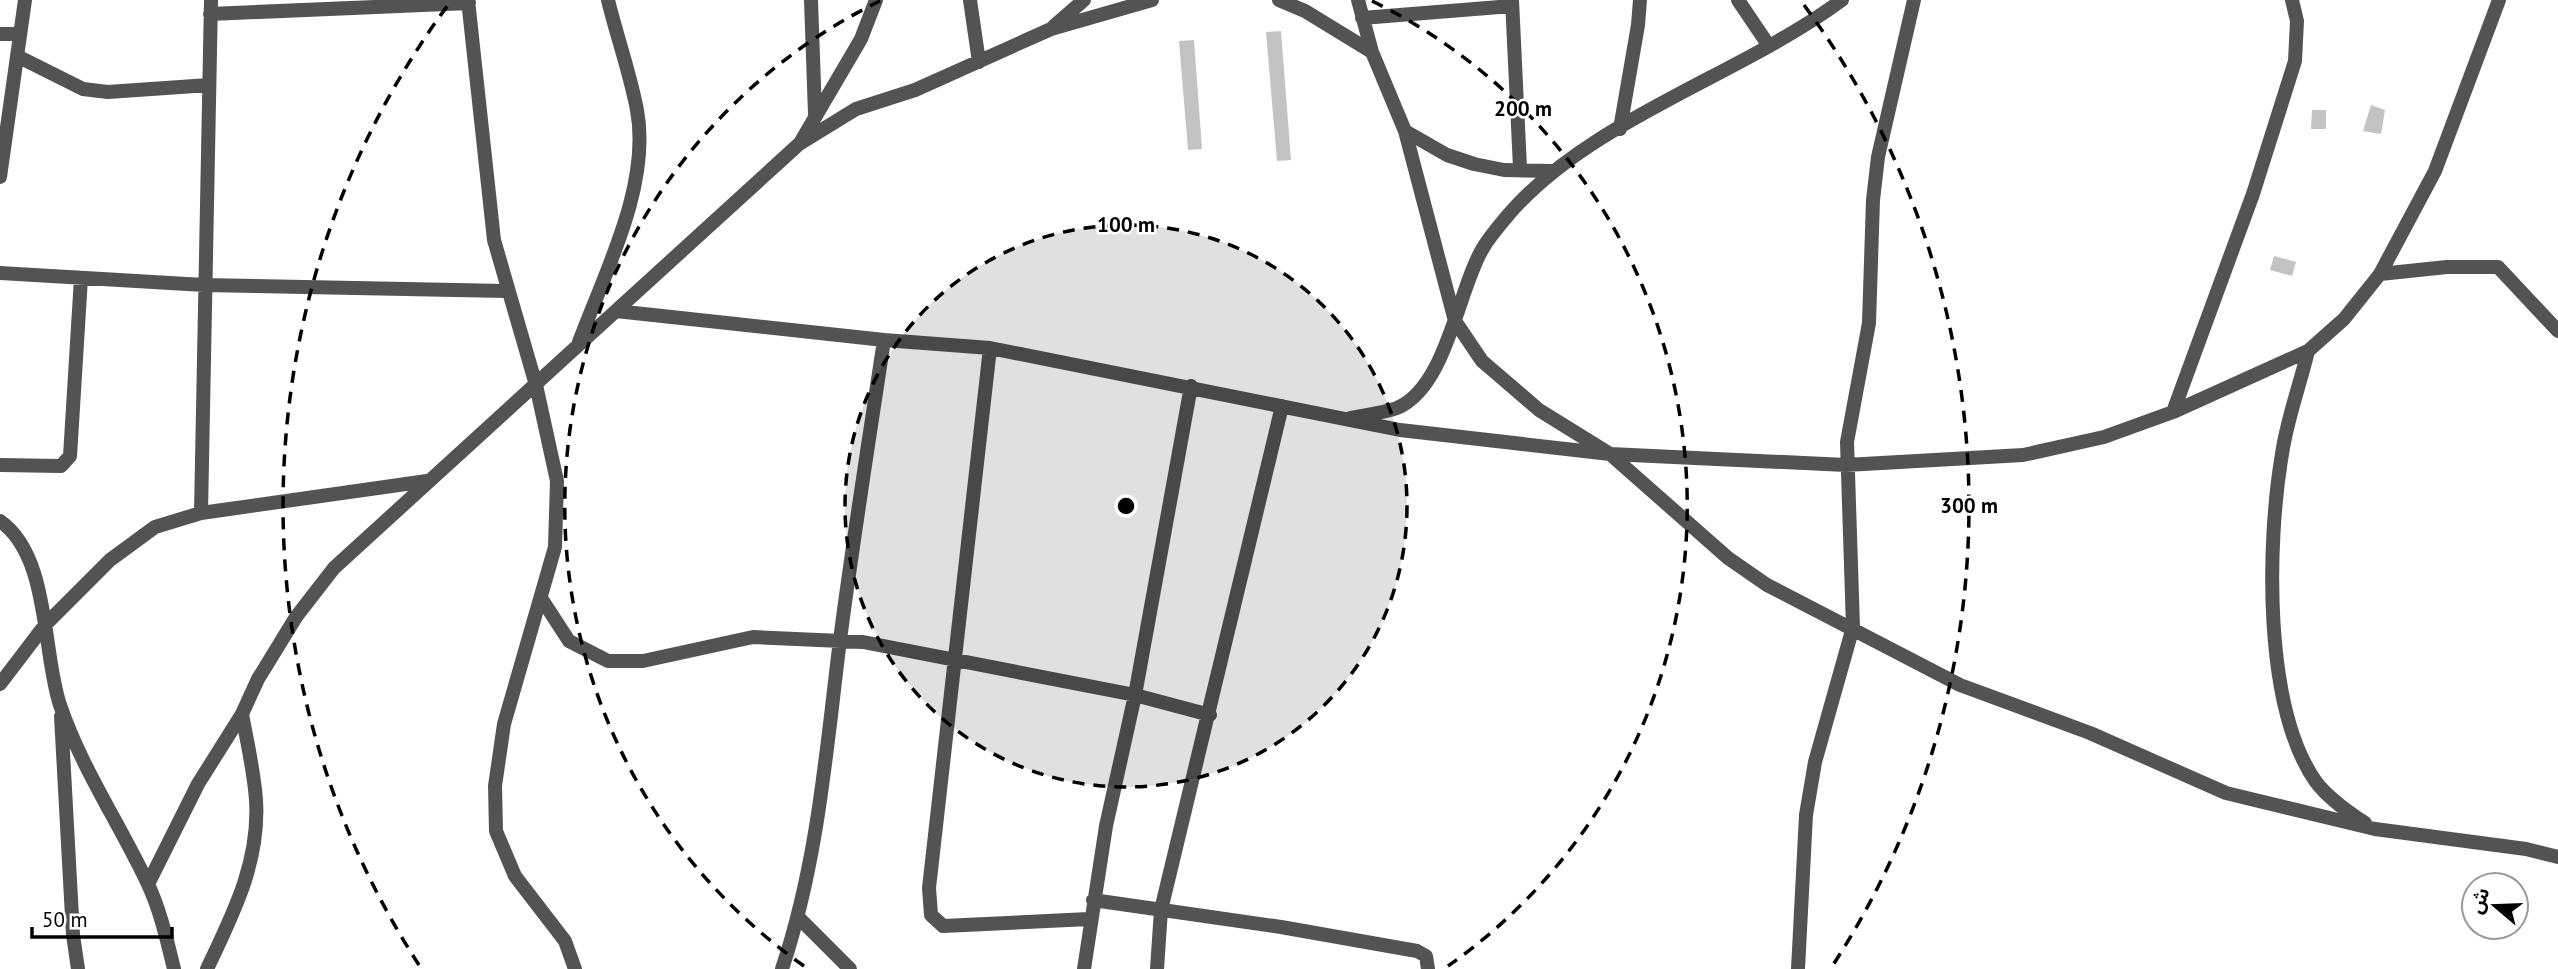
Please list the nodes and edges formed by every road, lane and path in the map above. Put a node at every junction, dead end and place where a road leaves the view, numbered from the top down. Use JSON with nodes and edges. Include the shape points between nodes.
{"nodes":[{"id":1,"x":25,"y":0,"type":"edge"},
{"id":2,"x":608,"y":0,"type":"edge"},
{"id":3,"x":811,"y":0,"type":"edge"},
{"id":4,"x":876,"y":0,"type":"edge"},
{"id":5,"x":970,"y":0,"type":"edge"},
{"id":6,"x":1084,"y":0,"type":"edge"},
{"id":7,"x":1152,"y":0,"type":"edge"},
{"id":8,"x":1279,"y":0,"type":"edge"},
{"id":9,"x":1358,"y":0,"type":"edge"},
{"id":10,"x":1640,"y":0,"type":"edge"},
{"id":11,"x":1738,"y":0,"type":"edge"},
{"id":12,"x":1842,"y":0,"type":"edge"},
{"id":13,"x":1914,"y":0,"type":"edge"},
{"id":14,"x":2292,"y":0,"type":"edge"},
{"id":15,"x":2498,"y":0,"type":"edge"},
{"id":16,"x":468,"y":2,"type":"edge"},
{"id":17,"x":1512,"y":3,"type":"edge"},
{"id":18,"x":361,"y":4,"type":"edge"},
{"id":19,"x":210,"y":7,"type":"edge"},
{"id":20,"x":1362,"y":18,"type":"junction"},
{"id":21,"x":1051,"y":29,"type":"junction"},
{"id":22,"x":0,"y":34,"type":"edge"},
{"id":23,"x":20,"y":34,"type":"junction"},
{"id":24,"x":1769,"y":46,"type":"junction"},
{"id":25,"x":1372,"y":52,"type":"junction"},
{"id":26,"x":17,"y":56,"type":"junction"},
{"id":27,"x":979,"y":62,"type":"junction"},
{"id":28,"x":209,"y":85,"type":"junction"},
{"id":29,"x":816,"y":116,"type":"junction"},
{"id":30,"x":1620,"y":129,"type":"junction"},
{"id":31,"x":1405,"y":131,"type":"junction"},
{"id":32,"x":799,"y":144,"type":"junction"},
{"id":33,"x":1520,"y":168,"type":"junction"},
{"id":34,"x":1,"y":169,"type":"edge"},
{"id":35,"x":1553,"y":171,"type":"junction"},
{"id":36,"x":0,"y":273,"type":"edge"},
{"id":37,"x":2380,"y":274,"type":"junction"},
{"id":38,"x":81,"y":278,"type":"junction"},
{"id":39,"x":204,"y":285,"type":"junction"},
{"id":40,"x":506,"y":291,"type":"junction"},
{"id":41,"x":616,"y":312,"type":"junction"},
{"id":42,"x":1455,"y":321,"type":"junction"},
{"id":43,"x":2558,"y":331,"type":"edge"},
{"id":44,"x":884,"y":341,"type":"junction"},
{"id":45,"x":578,"y":346,"type":"junction"},
{"id":46,"x":990,"y":348,"type":"junction"},
{"id":47,"x":2308,"y":351,"type":"junction"},
{"id":48,"x":536,"y":385,"type":"junction"},
{"id":49,"x":1191,"y":386,"type":"junction"},
{"id":50,"x":1282,"y":406,"type":"junction"},
{"id":51,"x":2173,"y":412,"type":"junction"},
{"id":52,"x":1342,"y":420,"type":"junction"},
{"id":53,"x":1611,"y":454,"type":"junction"},
{"id":54,"x":0,"y":465,"type":"edge"},
{"id":55,"x":1846,"y":465,"type":"junction"},
{"id":56,"x":427,"y":481,"type":"junction"},
{"id":57,"x":201,"y":513,"type":"junction"},
{"id":58,"x":0,"y":521,"type":"edge"},
{"id":59,"x":541,"y":598,"type":"junction"},
{"id":60,"x":45,"y":625,"type":"junction"},
{"id":61,"x":1853,"y":627,"type":"junction"},
{"id":62,"x":840,"y":642,"type":"junction"},
{"id":63,"x":957,"y":658,"type":"junction"},
{"id":64,"x":1,"y":684,"type":"edge"},
{"id":65,"x":1135,"y":695,"type":"junction"},
{"id":66,"x":60,"y":705,"type":"junction"},
{"id":67,"x":242,"y":714,"type":"junction"},
{"id":68,"x":1210,"y":715,"type":"junction"},
{"id":69,"x":2375,"y":829,"type":"junction"},
{"id":70,"x":2558,"y":857,"type":"edge"},
{"id":71,"x":148,"y":884,"type":"junction"},
{"id":72,"x":1093,"y":900,"type":"junction"},
{"id":73,"x":1161,"y":910,"type":"junction"},
{"id":74,"x":798,"y":917,"type":"junction"},
{"id":75,"x":1089,"y":919,"type":"junction"},
{"id":76,"x":78,"y":969,"type":"edge"},
{"id":77,"x":174,"y":969,"type":"edge"},
{"id":78,"x":207,"y":969,"type":"edge"},
{"id":79,"x":575,"y":969,"type":"edge"},
{"id":80,"x":782,"y":969,"type":"edge"},
{"id":81,"x":850,"y":969,"type":"edge"},
{"id":82,"x":1084,"y":969,"type":"edge"},
{"id":83,"x":1157,"y":969,"type":"edge"},
{"id":84,"x":1427,"y":969,"type":"edge"},
{"id":85,"x":1798,"y":969,"type":"edge"}],
"edges":[{"from":1,"to":23,"type":"street"},
{"from":2,"to":45,"type":"street","via":[[637,111],[639,152],[634,191]]},
{"from":3,"to":29,"type":"street"},
{"from":4,"to":29,"type":"street","via":[[861,39]]},
{"from":5,"to":27,"type":"street"},
{"from":6,"to":21,"type":"street"},
{"from":7,"to":21,"type":"street"},
{"from":8,"to":25,"type":"street"},
{"from":9,"to":20,"type":"street"},
{"from":10,"to":30,"type":"street"},
{"from":11,"to":24,"type":"street"},
{"from":12,"to":24,"type":"street"},
{"from":13,"to":55,"type":"street","via":[[1878,157],[1869,323],[1851,411]]},
{"from":14,"to":51,"type":"street","via":[[2297,21],[2295,61],[2253,194]]},
{"from":15,"to":37,"type":"street","via":[[2435,171]]},
{"from":16,"to":18,"type":"street"},
{"from":16,"to":40,"type":"street","via":[[494,240]]},
{"from":17,"to":20,"type":"street"},
{"from":17,"to":33,"type":"street"},
{"from":18,"to":19,"type":"street"},
{"from":19,"to":28,"type":"street"},
{"from":20,"to":25,"type":"street"},
{"from":21,"to":27,"type":"street"},
{"from":22,"to":23,"type":"street"},
{"from":23,"to":26,"type":"street"},
{"from":24,"to":30,"type":"street"},
{"from":25,"to":31,"type":"street"},
{"from":26,"to":28,"type":"street","via":[[83,89],[108,92]]},
{"from":26,"to":34,"type":"street"},
{"from":27,"to":32,"type":"street","via":[[856,109]]},
{"from":28,"to":39,"type":"street"},
{"from":29,"to":32,"type":"street"},
{"from":30,"to":35,"type":"street"},
{"from":31,"to":33,"type":"street","via":[[1447,155],[1474,164]]},
{"from":31,"to":42,"type":"street"},
{"from":32,"to":41,"type":"street"},
{"from":33,"to":35,"type":"street"},
{"from":35,"to":42,"type":"street","via":[[1483,248]]},
{"from":36,"to":38,"type":"street"},
{"from":37,"to":43,"type":"street","via":[[2498,267]]},
{"from":37,"to":47,"type":"street","via":[[2344,319]]},
{"from":38,"to":39,"type":"street"},
{"from":38,"to":54,"type":"street","via":[[70,456],[61,466]]},
{"from":39,"to":40,"type":"street"},
{"from":39,"to":57,"type":"street"},
{"from":40,"to":48,"type":"street"},
{"from":41,"to":44,"type":"street"},
{"from":41,"to":45,"type":"street"},
{"from":42,"to":52,"type":"street","via":[[1437,362],[1414,396],[1397,408]]},
{"from":42,"to":53,"type":"street","via":[[1482,361],[1539,410]]},
{"from":44,"to":46,"type":"street"},
{"from":44,"to":62,"type":"street"},
{"from":45,"to":48,"type":"street"},
{"from":46,"to":49,"type":"street"},
{"from":46,"to":63,"type":"street"},
{"from":47,"to":51,"type":"street"},
{"from":47,"to":69,"type":"street","via":[[2282,452],[2274,520],[2272,586],[2278,662],[2293,737],[2317,782],[2344,809]]},
{"from":48,"to":56,"type":"street"},
{"from":48,"to":59,"type":"street","via":[[557,481],[555,547]]},
{"from":49,"to":50,"type":"street"},
{"from":49,"to":65,"type":"street"},
{"from":50,"to":52,"type":"street"},
{"from":50,"to":68,"type":"street"},
{"from":51,"to":55,"type":"street","via":[[2104,437],[2023,455]]},
{"from":52,"to":53,"type":"street"},
{"from":53,"to":55,"type":"street"},
{"from":53,"to":61,"type":"street","via":[[1728,558],[1767,585]]},
{"from":55,"to":61,"type":"street"},
{"from":56,"to":57,"type":"street"},
{"from":56,"to":67,"type":"street","via":[[334,568],[296,617]]},
{"from":57,"to":60,"type":"street","via":[[155,527],[121,552]]},
{"from":58,"to":60,"type":"street","via":[[23,548]]},
{"from":59,"to":62,"type":"street","via":[[569,641],[608,662],[643,660],[753,637]]},
{"from":59,"to":79,"type":"street","via":[[504,724],[495,786],[496,831],[515,876],[565,941]]},
{"from":60,"to":64,"type":"street"},
{"from":60,"to":66,"type":"street"},
{"from":61,"to":69,"type":"street","via":[[1960,685],[2090,733],[2226,793]]},
{"from":61,"to":85,"type":"street","via":[[1820,737],[1808,802]]},
{"from":62,"to":63,"type":"street"},
{"from":62,"to":74,"type":"street","via":[[826,779]]},
{"from":63,"to":65,"type":"street"},
{"from":63,"to":75,"type":"street","via":[[929,888],[931,915],[943,926]]},
{"from":65,"to":68,"type":"street"},
{"from":65,"to":72,"type":"street"},
{"from":66,"to":71,"type":"street","via":[[100,795]]},
{"from":66,"to":76,"type":"street"},
{"from":67,"to":71,"type":"street","via":[[198,784]]},
{"from":67,"to":78,"type":"street","via":[[256,800],[254,853],[242,897]]},
{"from":68,"to":73,"type":"street"},
{"from":69,"to":70,"type":"street"},
{"from":71,"to":77,"type":"street"},
{"from":72,"to":73,"type":"street"},
{"from":72,"to":75,"type":"street"},
{"from":73,"to":83,"type":"street"},
{"from":73,"to":84,"type":"street","via":[[1417,951],[1426,956]]},
{"from":74,"to":80,"type":"street"},
{"from":74,"to":81,"type":"street"},
{"from":75,"to":82,"type":"street"}]}
